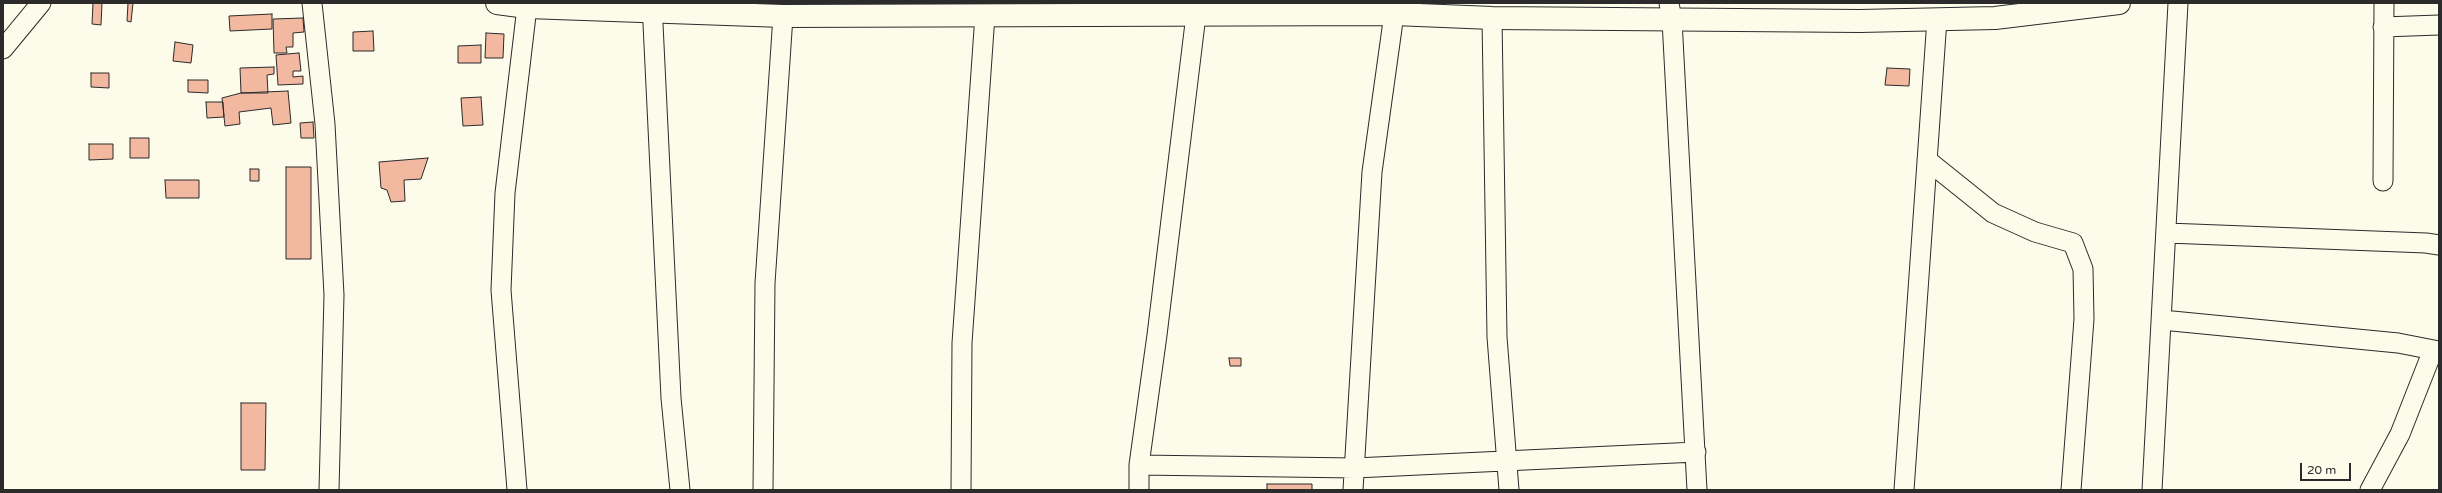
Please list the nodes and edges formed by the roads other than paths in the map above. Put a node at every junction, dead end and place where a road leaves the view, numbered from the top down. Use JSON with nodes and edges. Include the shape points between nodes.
{"nodes":[{"id":1,"x":40,"y":3,"type":"edge"},
{"id":2,"x":312,"y":3,"type":"edge"},
{"id":3,"x":497,"y":3,"type":"edge"},
{"id":4,"x":2119,"y":3,"type":"edge"},
{"id":5,"x":2178,"y":3,"type":"edge"},
{"id":6,"x":2384,"y":3,"type":"edge"},
{"id":7,"x":541,"y":6,"type":"edge"},
{"id":8,"x":652,"y":7,"type":"edge"},
{"id":9,"x":961,"y":9,"type":"edge"},
{"id":10,"x":1164,"y":9,"type":"edge"},
{"id":11,"x":1426,"y":9,"type":"edge"},
{"id":12,"x":1670,"y":11,"type":"edge"},
{"id":13,"x":1394,"y":14,"type":"junction"},
{"id":14,"x":985,"y":15,"type":"junction"},
{"id":15,"x":784,"y":16,"type":"junction"},
{"id":16,"x":1196,"y":16,"type":"junction"},
{"id":17,"x":1492,"y":18,"type":"junction"},
{"id":18,"x":1937,"y":19,"type":"junction"},
{"id":19,"x":2439,"y":25,"type":"edge"},
{"id":20,"x":2383,"y":27,"type":"junction"},
{"id":21,"x":3,"y":49,"type":"edge"},
{"id":22,"x":1927,"y":160,"type":"junction"},
{"id":23,"x":2382,"y":181,"type":"dead end"},
{"id":24,"x":2167,"y":233,"type":"junction"},
{"id":25,"x":2439,"y":246,"type":"edge"},
{"id":26,"x":2162,"y":320,"type":"junction"},
{"id":27,"x":2436,"y":351,"type":"edge"},
{"id":28,"x":1696,"y":452,"type":"junction"},
{"id":29,"x":1507,"y":459,"type":"junction"},
{"id":30,"x":1139,"y":465,"type":"junction"},
{"id":31,"x":1355,"y":468,"type":"junction"},
{"id":32,"x":329,"y":490,"type":"edge"},
{"id":33,"x":517,"y":490,"type":"edge"},
{"id":34,"x":680,"y":490,"type":"edge"},
{"id":35,"x":763,"y":490,"type":"edge"},
{"id":36,"x":961,"y":490,"type":"edge"},
{"id":37,"x":1139,"y":490,"type":"edge"},
{"id":38,"x":1353,"y":490,"type":"edge"},
{"id":39,"x":1509,"y":490,"type":"edge"},
{"id":40,"x":1697,"y":490,"type":"edge"},
{"id":41,"x":1904,"y":490,"type":"edge"},
{"id":42,"x":2071,"y":490,"type":"edge"},
{"id":43,"x":2152,"y":490,"type":"edge"},
{"id":44,"x":2370,"y":490,"type":"edge"}],
"edges":[{"from":1,"to":21,"type":"street"},
{"from":2,"to":32,"type":"street","via":[[325,124],[334,295]]},
{"from":3,"to":7,"type":"main road"},
{"from":4,"to":18,"type":"main road","via":[[1995,18]]},
{"from":5,"to":24,"type":"street"},
{"from":6,"to":20,"type":"street"},
{"from":7,"to":8,"type":"main road"},
{"from":7,"to":33,"type":"street","via":[[504,193],[501,290]]},
{"from":8,"to":15,"type":"main road"},
{"from":8,"to":34,"type":"street","via":[[671,398]]},
{"from":9,"to":14,"type":"main road"},
{"from":9,"to":15,"type":"main road"},
{"from":10,"to":14,"type":"main road"},
{"from":10,"to":16,"type":"main road"},
{"from":11,"to":13,"type":"main road"},
{"from":11,"to":17,"type":"main road"},
{"from":12,"to":17,"type":"main road"},
{"from":12,"to":18,"type":"main road"},
{"from":12,"to":28,"type":"street"},
{"from":13,"to":16,"type":"main road"},
{"from":13,"to":31,"type":"street","via":[[1372,172]]},
{"from":14,"to":36,"type":"street","via":[[962,343]]},
{"from":15,"to":35,"type":"street","via":[[765,283]]},
{"from":16,"to":30,"type":"street"},
{"from":17,"to":29,"type":"street","via":[[1497,337]]},
{"from":18,"to":22,"type":"street"},
{"from":19,"to":20,"type":"street"},
{"from":20,"to":23,"type":"street"},
{"from":22,"to":41,"type":"street"},
{"from":22,"to":42,"type":"street","via":[[1994,213],[2035,232],[2073,243],[2083,269],[2084,319]]},
{"from":24,"to":25,"type":"street"},
{"from":24,"to":26,"type":"street"},
{"from":26,"to":27,"type":"street","via":[[2398,343]]},
{"from":26,"to":43,"type":"street"},
{"from":27,"to":44,"type":"street","via":[[2400,434]]},
{"from":28,"to":29,"type":"street"},
{"from":28,"to":40,"type":"street"},
{"from":29,"to":31,"type":"street"},
{"from":29,"to":39,"type":"street"},
{"from":30,"to":31,"type":"street"},
{"from":30,"to":37,"type":"street"},
{"from":31,"to":38,"type":"street"}]}
